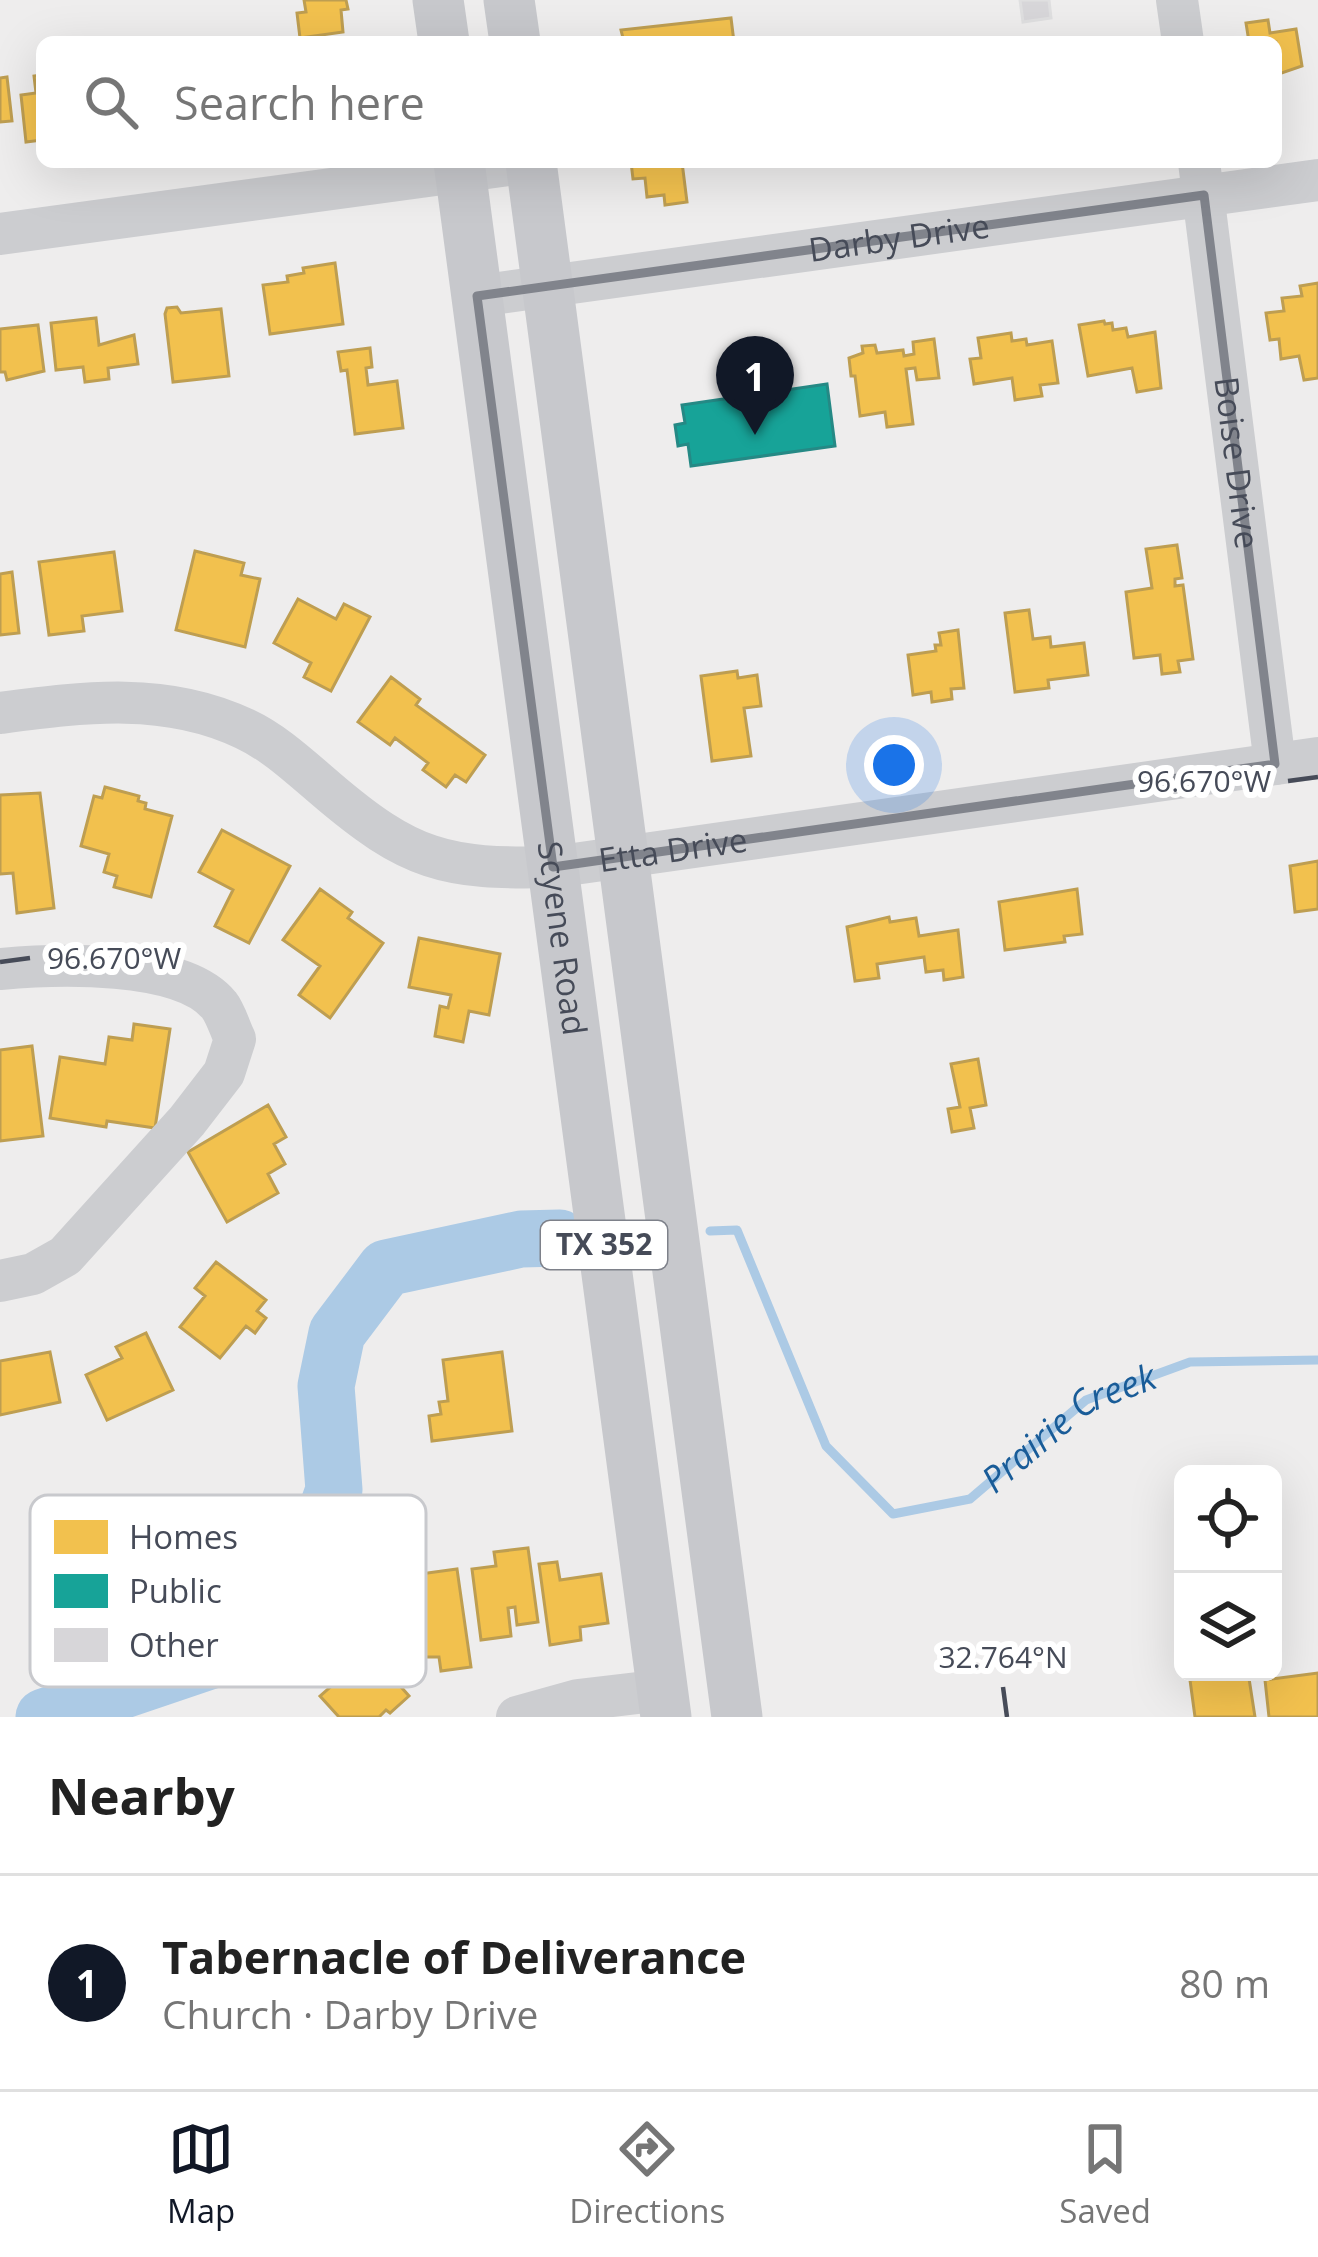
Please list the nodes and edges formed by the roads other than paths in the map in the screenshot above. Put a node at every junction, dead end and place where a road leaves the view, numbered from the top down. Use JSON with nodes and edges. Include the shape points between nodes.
{"nodes":[{"id":1,"x":438,"y":0,"type":"edge"},
{"id":2,"x":509,"y":0,"type":"edge"},
{"id":3,"x":1177,"y":0,"type":"edge"},
{"id":4,"x":443,"y":36,"type":"edge"},
{"id":5,"x":513,"y":36,"type":"edge"},
{"id":6,"x":1182,"y":36,"type":"edge"},
{"id":7,"x":453,"y":168,"type":"edge"},
{"id":8,"x":460,"y":168,"type":"edge"},
{"id":9,"x":532,"y":168,"type":"edge"},
{"id":10,"x":1201,"y":179,"type":"edge"},
{"id":11,"x":1318,"y":180,"type":"edge"},
{"id":12,"x":0,"y":234,"type":"edge"},
{"id":13,"x":547,"y":286,"type":"junction"},
{"id":14,"x":477,"y":296,"type":"junction"},
{"id":15,"x":0,"y":713,"type":"edge"},
{"id":16,"x":1318,"y":758,"type":"edge"},
{"id":17,"x":1275,"y":764,"type":"junction"},
{"id":18,"x":621,"y":857,"type":"junction"},
{"id":19,"x":553,"y":867,"type":"junction"},
{"id":20,"x":0,"y":969,"type":"edge"},
{"id":21,"x":0,"y":1281,"type":"edge"},
{"id":22,"x":664,"y":1703,"type":"edge"},
{"id":23,"x":517,"y":1717,"type":"edge"},
{"id":24,"x":736,"y":1717,"type":"edge"}],
"edges":[{"from":1,"to":4,"type":"main road"},
{"from":2,"to":5,"type":"main road"},
{"from":3,"to":6,"type":"street"},
{"from":7,"to":12,"type":"street"},
{"from":8,"to":14,"type":"main road","name":"Scyene Road","number":"TX 352"},
{"from":9,"to":13,"type":"main road","name":"Scyene Road","number":"TX 352"},
{"from":10,"to":11,"type":"street","name":"Darby Drive"},
{"from":10,"to":13,"type":"street","name":"Darby Drive"},
{"from":10,"to":17,"type":"street","name":"Boise Drive"},
{"from":13,"to":14,"type":"street","name":"Darby Drive"},
{"from":13,"to":18,"type":"main road","name":"Scyene Road","number":"TX 352"},
{"from":14,"to":19,"type":"main road","name":"Scyene Road","number":"TX 352"},
{"from":15,"to":19,"type":"street","name":"Etta Drive","via":[[93,701],[198,712],[246,729],[406,849],[491,869]]},
{"from":16,"to":17,"type":"street","name":"Etta Drive"},
{"from":17,"to":18,"type":"street","name":"Etta Drive"},
{"from":18,"to":19,"type":"street","name":"Etta Drive"},
{"from":18,"to":24,"type":"main road","name":"Scyene Road","number":"TX 352"},
{"from":19,"to":22,"type":"main road","name":"Scyene Road","number":"TX 352"},
{"from":20,"to":21,"type":"street","via":[[108,965],[193,984],[220,1006],[235,1039],[224,1073],[200,1105],[65,1256]]},
{"from":22,"to":23,"type":"street","via":[[578,1700]]}]}
